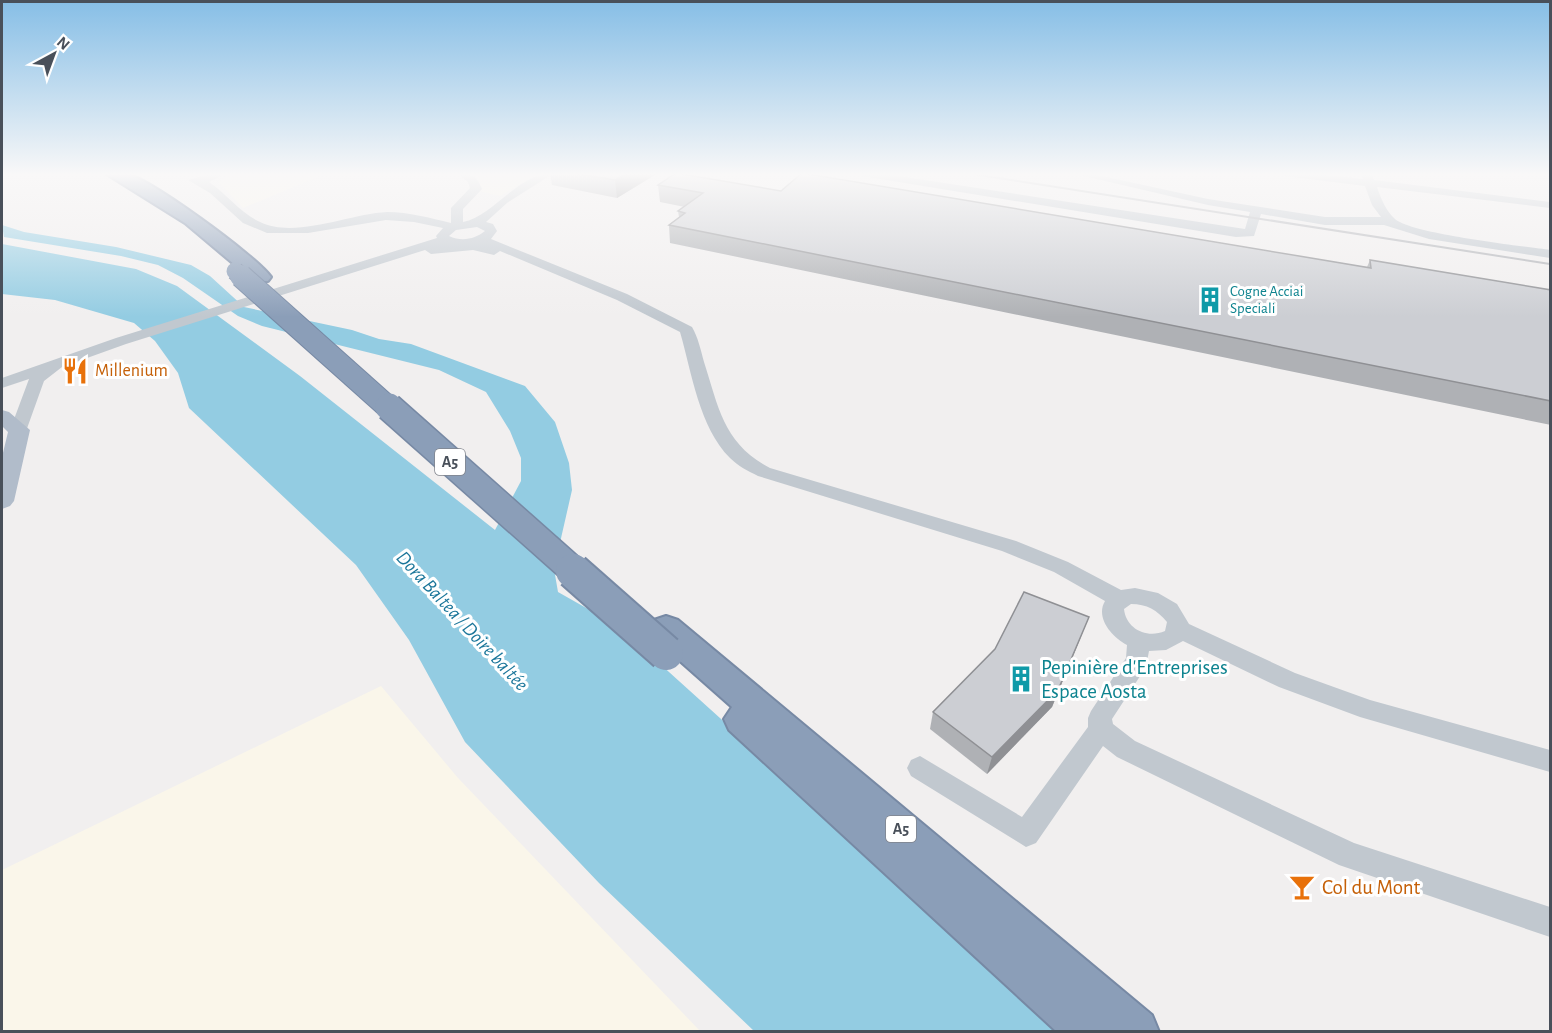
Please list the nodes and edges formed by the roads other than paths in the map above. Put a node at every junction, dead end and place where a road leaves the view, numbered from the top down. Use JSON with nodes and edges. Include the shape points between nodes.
{"nodes":[{"id":1,"x":177,"y":221,"type":"edge"},
{"id":2,"x":193,"y":221,"type":"edge"},
{"id":3,"x":248,"y":221,"type":"edge"},
{"id":4,"x":358,"y":221,"type":"edge"},
{"id":5,"x":433,"y":221,"type":"edge"},
{"id":6,"x":456,"y":221,"type":"edge"},
{"id":7,"x":464,"y":221,"type":"edge"},
{"id":8,"x":1162,"y":221,"type":"edge"},
{"id":9,"x":1254,"y":221,"type":"edge"},
{"id":10,"x":1330,"y":221,"type":"edge"},
{"id":11,"x":1332,"y":221,"type":"edge"},
{"id":12,"x":1343,"y":221,"type":"edge"},
{"id":13,"x":1382,"y":221,"type":"edge"},
{"id":14,"x":1337,"y":222,"type":"junction"},
{"id":15,"x":1383,"y":225,"type":"junction"},
{"id":16,"x":455,"y":226,"type":"junction"},
{"id":17,"x":481,"y":239,"type":"junction"},
{"id":18,"x":1551,"y":254,"type":"edge"},
{"id":19,"x":529,"y":260,"type":"junction"},
{"id":20,"x":367,"y":265,"type":"junction"},
{"id":21,"x":125,"y":340,"type":"junction"},
{"id":22,"x":66,"y":360,"type":"junction"},
{"id":23,"x":2,"y":381,"type":"edge"},
{"id":24,"x":2,"y":408,"type":"edge"},
{"id":25,"x":2,"y":416,"type":"edge"},
{"id":26,"x":21,"y":423,"type":"junction"},
{"id":27,"x":2,"y":501,"type":"edge"},
{"id":28,"x":1120,"y":599,"type":"junction"},
{"id":29,"x":1178,"y":629,"type":"junction"},
{"id":30,"x":1138,"y":640,"type":"junction"},
{"id":31,"x":666,"y":641,"type":"junction"},
{"id":32,"x":1101,"y":729,"type":"junction"},
{"id":33,"x":1551,"y":760,"type":"edge"},
{"id":34,"x":920,"y":768,"type":"dead end"},
{"id":35,"x":1551,"y":922,"type":"edge"},
{"id":36,"x":1093,"y":1032,"type":"edge"},
{"id":37,"x":1135,"y":1032,"type":"edge"}],
"edges":[{"from":1,"to":31,"type":"highway","number":"A5","bridge":true},
{"from":2,"to":31,"type":"highway","number":"A5","via":[[261,277]]},
{"from":3,"to":4,"type":"street","via":[[267,229],[308,230]]},
{"from":5,"to":16,"type":"street"},
{"from":6,"to":16,"type":"street"},
{"from":7,"to":16,"type":"street"},
{"from":8,"to":9,"type":"street","via":[[1247,234]]},
{"from":10,"to":14,"type":"street"},
{"from":11,"to":14,"type":"street"},
{"from":12,"to":15,"type":"street"},
{"from":13,"to":15,"type":"street"},
{"from":14,"to":15,"type":"street"},
{"from":15,"to":18,"type":"street"},
{"from":16,"to":17,"type":"street","via":[[464,243]]},
{"from":16,"to":17,"type":"street","via":[[489,227],[491,231]]},
{"from":16,"to":20,"type":"street"},
{"from":17,"to":19,"type":"street"},
{"from":19,"to":20,"type":"street","via":[[457,246]]},
{"from":19,"to":28,"type":"street","via":[[622,297],[687,330],[712,408],[728,444],[744,461],[764,472],[1009,546],[1061,567]]},
{"from":20,"to":21,"type":"street"},
{"from":21,"to":22,"type":"street"},
{"from":21,"to":23,"type":"street"},
{"from":22,"to":23,"type":"street"},
{"from":22,"to":26,"type":"street","via":[[38,379]]},
{"from":24,"to":26,"type":"main road","via":[[19,412]]},
{"from":25,"to":26,"type":"main road"},
{"from":26,"to":27,"type":"main road"},
{"from":28,"to":29,"type":"street","via":[[1137,596],[1158,601],[1174,614]]},
{"from":28,"to":30,"type":"street","via":[[1113,606],[1112,615],[1126,634]]},
{"from":29,"to":30,"type":"street","via":[[1169,641]]},
{"from":29,"to":33,"type":"street","via":[[1287,680],[1369,710]]},
{"from":30,"to":32,"type":"street","via":[[1138,660],[1100,718]]},
{"from":31,"to":36,"type":"highway","number":"A5"},
{"from":31,"to":37,"type":"highway","number":"A5"},
{"from":32,"to":34,"type":"street","via":[[1026,834]]},
{"from":32,"to":35,"type":"street","via":[[1126,749],[1349,855]]}]}
